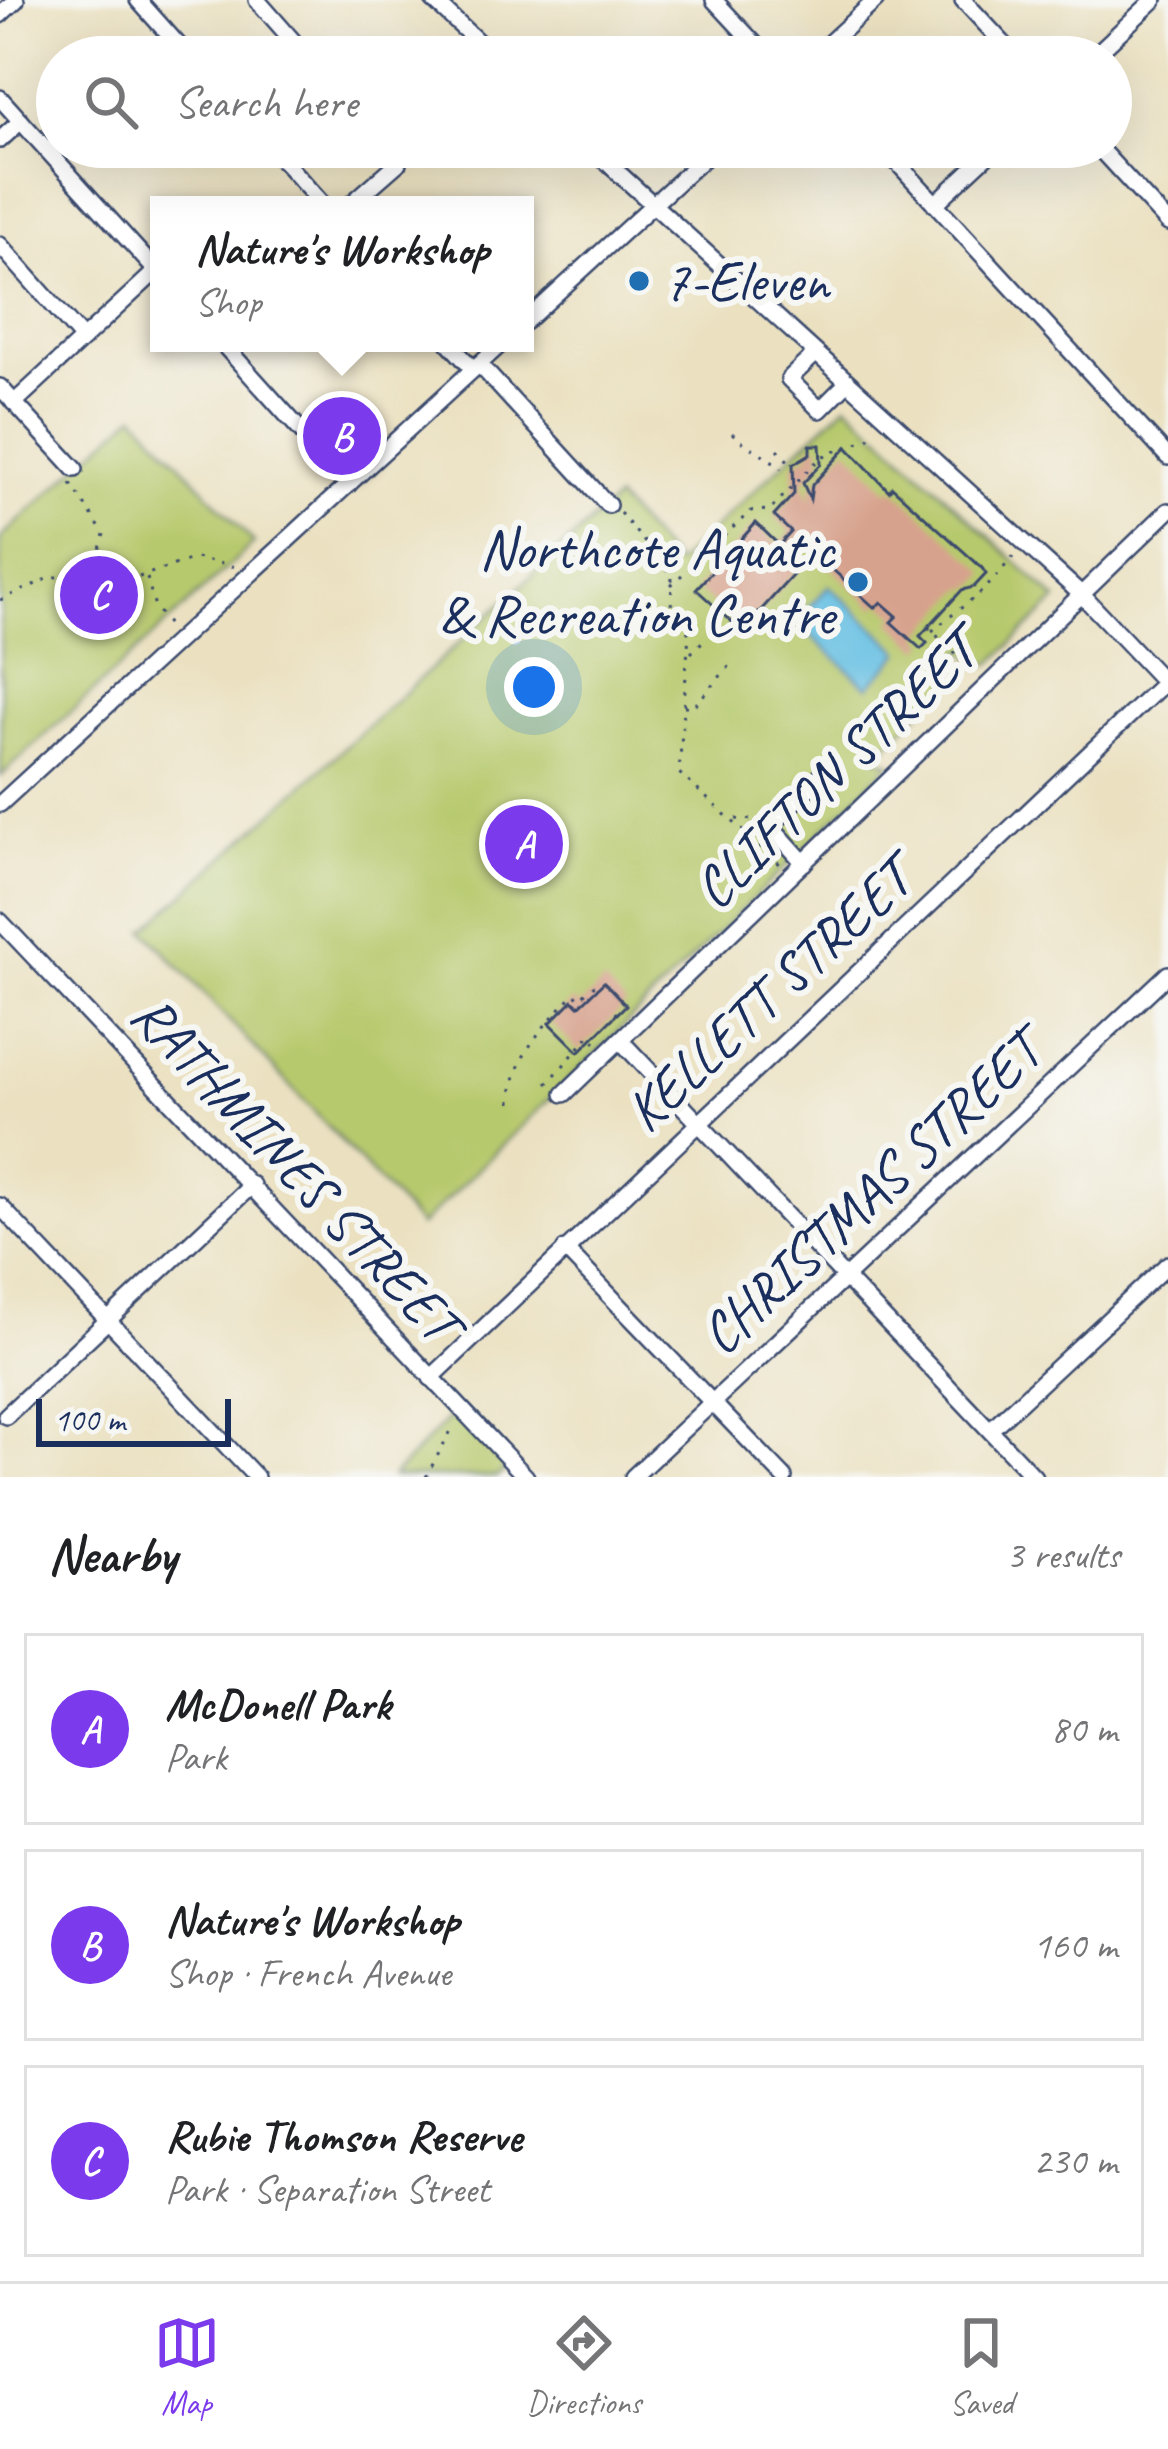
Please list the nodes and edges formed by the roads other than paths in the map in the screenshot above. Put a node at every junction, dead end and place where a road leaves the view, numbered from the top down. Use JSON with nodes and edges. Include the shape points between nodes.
{"nodes":[{"id":1,"x":16,"y":0,"type":"edge"},
{"id":2,"x":257,"y":0,"type":"edge"},
{"id":3,"x":433,"y":0,"type":"edge"},
{"id":4,"x":876,"y":0,"type":"edge"},
{"id":5,"x":963,"y":0,"type":"edge"},
{"id":6,"x":1154,"y":0,"type":"edge"},
{"id":7,"x":140,"y":1,"type":"edge"},
{"id":8,"x":719,"y":2,"type":"edge"},
{"id":9,"x":0,"y":15,"type":"edge"},
{"id":10,"x":171,"y":36,"type":"edge"},
{"id":11,"x":289,"y":36,"type":"edge"},
{"id":12,"x":472,"y":36,"type":"edge"},
{"id":13,"x":749,"y":36,"type":"edge"},
{"id":14,"x":837,"y":36,"type":"edge"},
{"id":15,"x":996,"y":36,"type":"edge"},
{"id":16,"x":1116,"y":36,"type":"edge"},
{"id":17,"x":0,"y":98,"type":"edge"},
{"id":18,"x":21,"y":121,"type":"junction"},
{"id":19,"x":36,"y":138,"type":"edge"},
{"id":20,"x":0,"y":140,"type":"edge"},
{"id":21,"x":63,"y":168,"type":"edge"},
{"id":22,"x":290,"y":168,"type":"edge"},
{"id":23,"x":393,"y":168,"type":"edge"},
{"id":24,"x":612,"y":168,"type":"edge"},
{"id":25,"x":693,"y":168,"type":"edge"},
{"id":26,"x":902,"y":168,"type":"edge"},
{"id":27,"x":974,"y":168,"type":"edge"},
{"id":28,"x":1117,"y":168,"type":"edge"},
{"id":29,"x":315,"y":196,"type":"edge"},
{"id":30,"x":361,"y":196,"type":"edge"},
{"id":31,"x":935,"y":204,"type":"junction"},
{"id":32,"x":652,"y":206,"type":"junction"},
{"id":33,"x":1168,"y":223,"type":"edge"},
{"id":34,"x":0,"y":245,"type":"edge"},
{"id":35,"x":150,"y":264,"type":"edge"},
{"id":36,"x":150,"y":280,"type":"edge"},
{"id":37,"x":534,"y":314,"type":"edge"},
{"id":38,"x":83,"y":339,"type":"junction"},
{"id":39,"x":229,"y":352,"type":"edge"},
{"id":40,"x":460,"y":352,"type":"edge"},
{"id":41,"x":492,"y":352,"type":"edge"},
{"id":42,"x":815,"y":353,"type":"junction"},
{"id":43,"x":476,"y":366,"type":"junction"},
{"id":44,"x":847,"y":383,"type":"junction"},
{"id":45,"x":0,"y":388,"type":"edge"},
{"id":46,"x":14,"y":403,"type":"junction"},
{"id":47,"x":1168,"y":457,"type":"edge"},
{"id":48,"x":70,"y":474,"type":"road end"},
{"id":49,"x":349,"y":484,"type":"junction"},
{"id":50,"x":608,"y":505,"type":"road end"},
{"id":51,"x":1168,"y":511,"type":"edge"},
{"id":52,"x":1082,"y":596,"type":"junction"},
{"id":53,"x":1167,"y":683,"type":"edge"},
{"id":54,"x":821,"y":776,"type":"dead end"},
{"id":55,"x":0,"y":804,"type":"edge"},
{"id":56,"x":804,"y":862,"type":"junction"},
{"id":57,"x":0,"y":921,"type":"edge"},
{"id":58,"x":1168,"y":974,"type":"edge"},
{"id":59,"x":620,"y":1040,"type":"junction"},
{"id":60,"x":564,"y":1094,"type":"dead end"},
{"id":61,"x":698,"y":1123,"type":"junction"},
{"id":62,"x":252,"y":1185,"type":"junction"},
{"id":63,"x":0,"y":1206,"type":"edge"},
{"id":64,"x":565,"y":1250,"type":"junction"},
{"id":65,"x":1168,"y":1264,"type":"edge"},
{"id":66,"x":846,"y":1279,"type":"junction"},
{"id":67,"x":106,"y":1319,"type":"junction"},
{"id":68,"x":431,"y":1378,"type":"junction"},
{"id":69,"x":713,"y":1402,"type":"junction"},
{"id":70,"x":6,"y":1416,"type":"dead end"},
{"id":71,"x":990,"y":1430,"type":"junction"},
{"id":72,"x":256,"y":1477,"type":"edge"},
{"id":73,"x":526,"y":1477,"type":"edge"},
{"id":74,"x":633,"y":1477,"type":"edge"},
{"id":75,"x":784,"y":1477,"type":"edge"},
{"id":76,"x":1034,"y":1477,"type":"edge"}],
"edges":[{"from":1,"to":9,"type":"street"},
{"from":2,"to":11,"type":"street"},
{"from":3,"to":12,"type":"street"},
{"from":4,"to":14,"type":"street"},
{"from":5,"to":15,"type":"street"},
{"from":6,"to":16,"type":"street"},
{"from":7,"to":10,"type":"street"},
{"from":8,"to":13,"type":"street"},
{"from":17,"to":18,"type":"street"},
{"from":18,"to":19,"type":"street"},
{"from":18,"to":20,"type":"street"},
{"from":21,"to":35,"type":"street"},
{"from":22,"to":29,"type":"street"},
{"from":23,"to":30,"type":"street"},
{"from":24,"to":32,"type":"street"},
{"from":25,"to":32,"type":"street"},
{"from":26,"to":31,"type":"street"},
{"from":27,"to":31,"type":"street"},
{"from":28,"to":33,"type":"street"},
{"from":31,"to":47,"type":"street"},
{"from":32,"to":37,"type":"street"},
{"from":32,"to":42,"type":"street"},
{"from":34,"to":38,"type":"street"},
{"from":36,"to":38,"type":"street"},
{"from":38,"to":46,"type":"street"},
{"from":39,"to":49,"type":"street"},
{"from":40,"to":43,"type":"street"},
{"from":41,"to":43,"type":"street"},
{"from":42,"to":44,"type":"street"},
{"from":42,"to":44,"type":"street","via":[[789,379],[820,410]]},
{"from":43,"to":49,"type":"street"},
{"from":43,"to":50,"type":"street"},
{"from":44,"to":52,"type":"street"},
{"from":45,"to":46,"type":"street"},
{"from":46,"to":48,"type":"street"},
{"from":49,"to":55,"type":"street"},
{"from":51,"to":52,"type":"street","name":"CLIFTON STREET"},
{"from":52,"to":53,"type":"street"},
{"from":52,"to":56,"type":"street","name":"CLIFTON STREET"},
{"from":53,"to":61,"type":"street","name":"KELLETT STREET"},
{"from":54,"to":56,"type":"street","via":[[771,826]]},
{"from":56,"to":59,"type":"street","name":"CLIFTON STREET"},
{"from":57,"to":62,"type":"street","name":"RATHMINES STREET"},
{"from":58,"to":66,"type":"street","name":"CHRISTMAS STREET"},
{"from":59,"to":60,"type":"street","name":"CLIFTON STREET"},
{"from":59,"to":61,"type":"street"},
{"from":61,"to":64,"type":"street","name":"KELLETT STREET"},
{"from":61,"to":66,"type":"street"},
{"from":62,"to":67,"type":"street"},
{"from":62,"to":68,"type":"street","name":"RATHMINES STREET"},
{"from":63,"to":67,"type":"street"},
{"from":64,"to":68,"type":"street","name":"KELLETT STREET"},
{"from":64,"to":69,"type":"street"},
{"from":65,"to":71,"type":"street"},
{"from":66,"to":69,"type":"street","name":"CHRISTMAS STREET"},
{"from":66,"to":71,"type":"street"},
{"from":67,"to":70,"type":"street"},
{"from":67,"to":72,"type":"street"},
{"from":68,"to":73,"type":"street","name":"RATHMINES STREET"},
{"from":69,"to":74,"type":"street","name":"CHRISTMAS STREET"},
{"from":69,"to":75,"type":"street"},
{"from":71,"to":76,"type":"street"}]}
